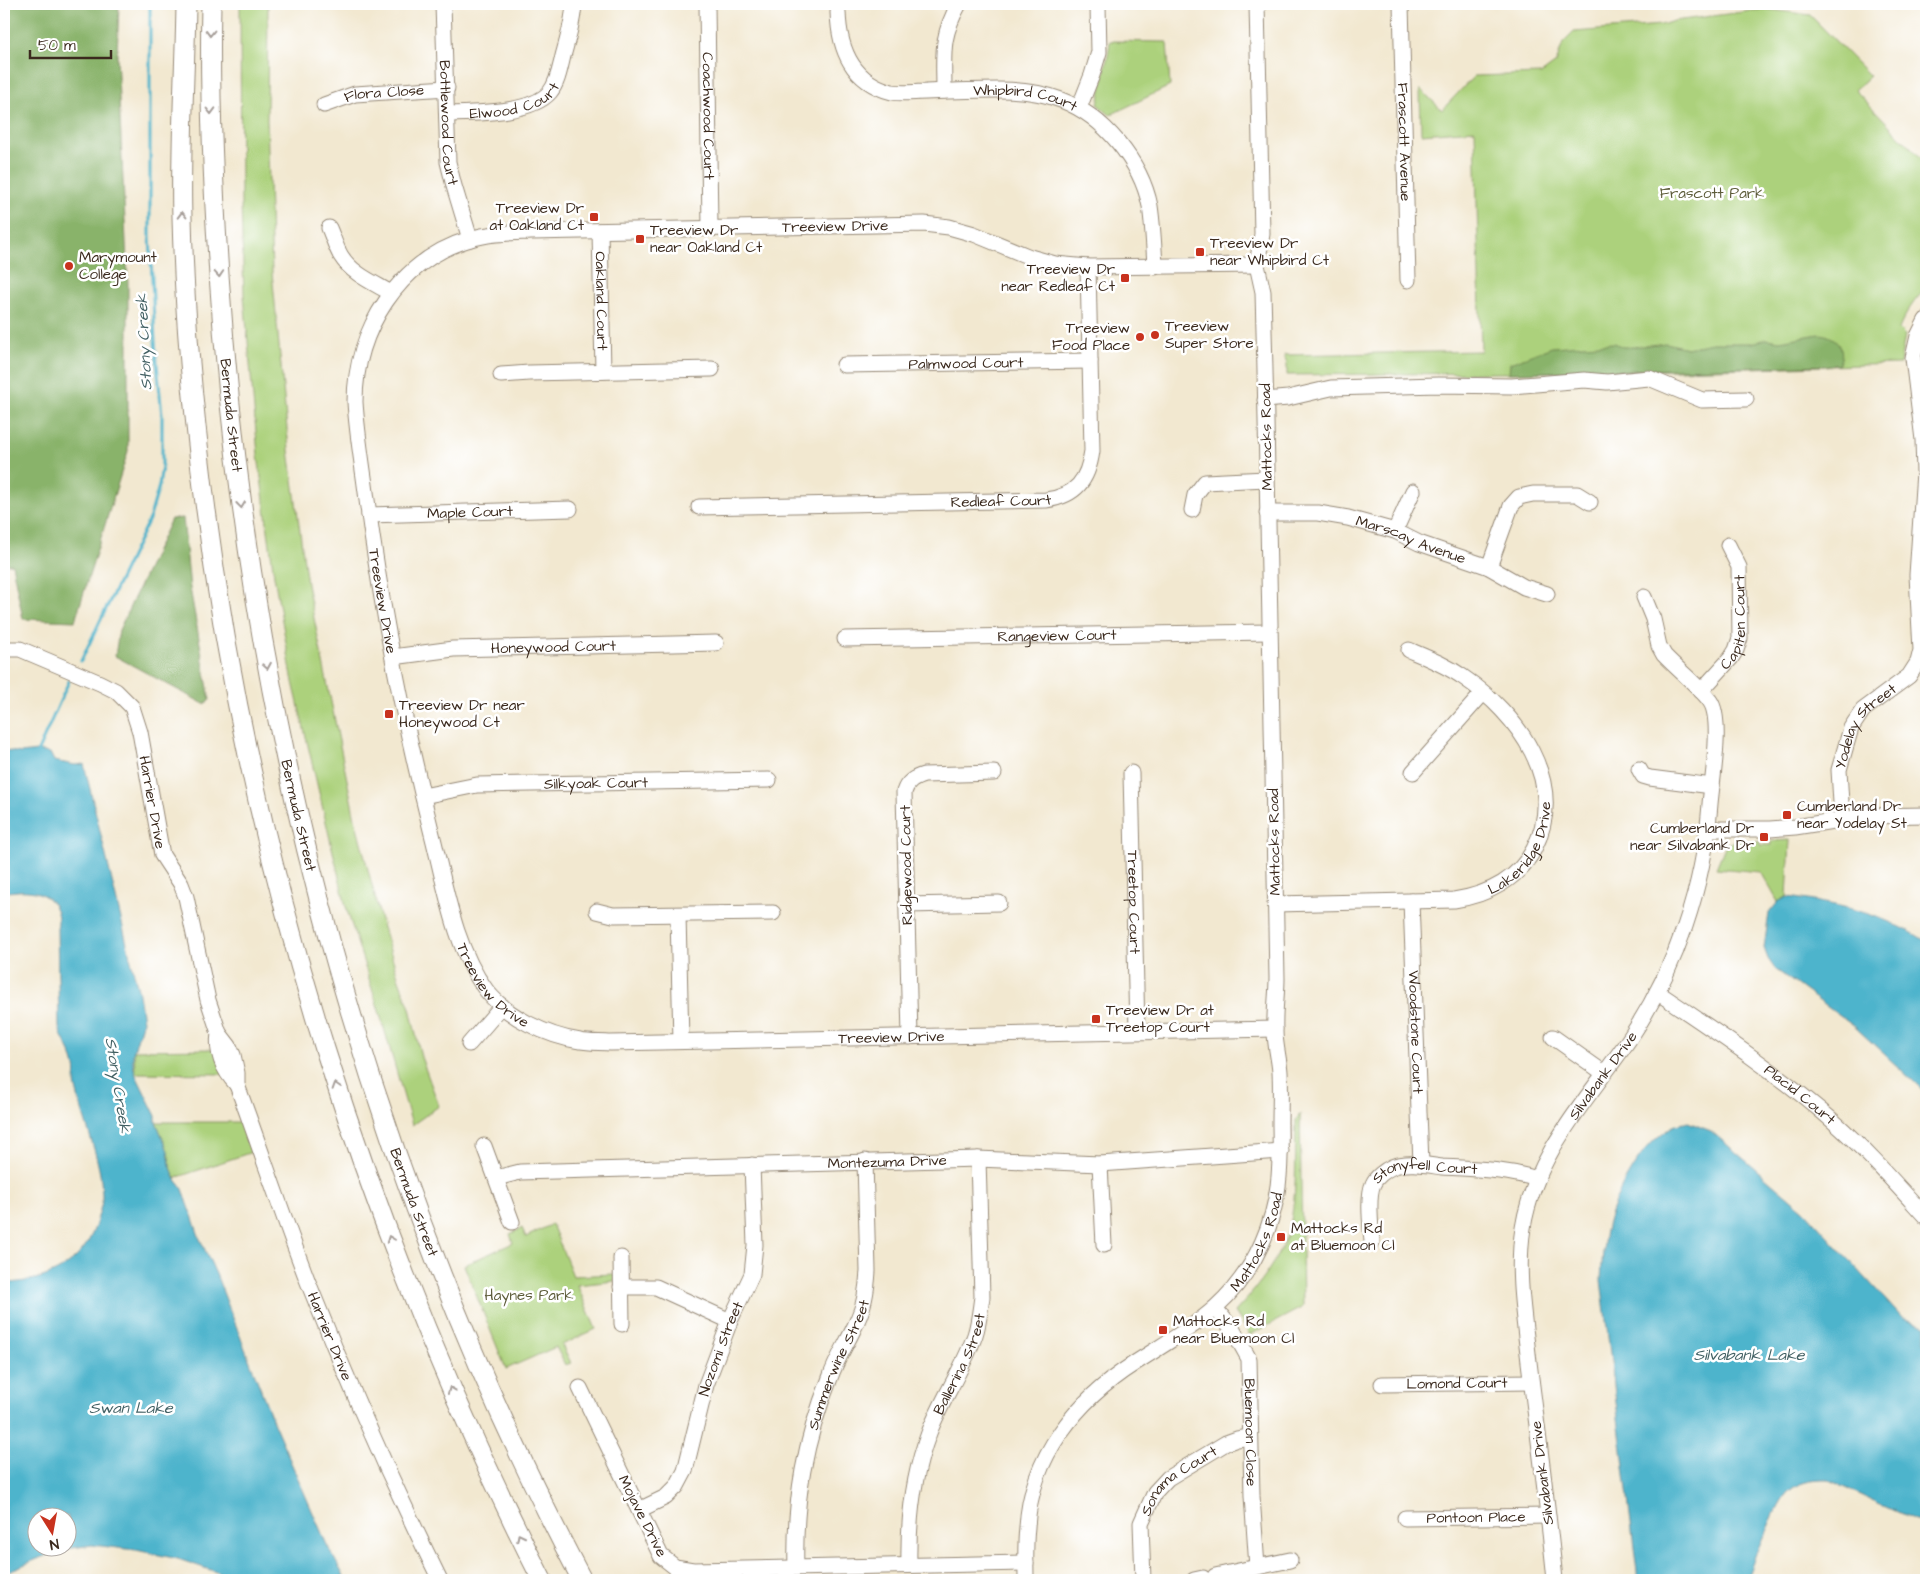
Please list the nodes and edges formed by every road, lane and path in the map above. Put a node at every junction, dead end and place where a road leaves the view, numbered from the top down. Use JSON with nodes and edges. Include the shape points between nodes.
{"nodes":[{"id":1,"x":186,"y":4,"type":"edge"},
{"id":2,"x":211,"y":4,"type":"edge"},
{"id":3,"x":443,"y":4,"type":"edge"},
{"id":4,"x":574,"y":4,"type":"edge"},
{"id":5,"x":707,"y":4,"type":"edge"},
{"id":6,"x":959,"y":4,"type":"edge"},
{"id":7,"x":1257,"y":4,"type":"edge"},
{"id":8,"x":1401,"y":4,"type":"edge"},
{"id":9,"x":1098,"y":6,"type":"dead end"},
{"id":10,"x":838,"y":12,"type":"dead end"},
{"id":11,"x":447,"y":88,"type":"junction"},
{"id":12,"x":944,"y":92,"type":"junction"},
{"id":13,"x":324,"y":105,"type":"dead end"},
{"id":14,"x":1079,"y":108,"type":"junction"},
{"id":15,"x":447,"y":114,"type":"junction"},
{"id":16,"x":330,"y":228,"type":"dead end"},
{"id":17,"x":710,"y":228,"type":"junction"},
{"id":18,"x":600,"y":231,"type":"junction"},
{"id":19,"x":470,"y":239,"type":"junction"},
{"id":20,"x":1258,"y":265,"type":"junction"},
{"id":21,"x":1088,"y":267,"type":"junction"},
{"id":22,"x":1155,"y":267,"type":"junction"},
{"id":23,"x":1408,"y":280,"type":"dead end"},
{"id":24,"x":391,"y":293,"type":"junction"},
{"id":25,"x":1926,"y":320,"type":"edge"},
{"id":26,"x":1090,"y":362,"type":"junction"},
{"id":27,"x":844,"y":365,"type":"dead end"},
{"id":28,"x":712,"y":368,"type":"dead end"},
{"id":29,"x":603,"y":370,"type":"junction"},
{"id":30,"x":501,"y":376,"type":"dead end"},
{"id":31,"x":1746,"y":399,"type":"dead end"},
{"id":32,"x":1266,"y":400,"type":"junction"},
{"id":33,"x":1924,"y":440,"type":"edge"},
{"id":34,"x":1266,"y":479,"type":"junction"},
{"id":35,"x":1413,"y":491,"type":"dead end"},
{"id":36,"x":1590,"y":502,"type":"dead end"},
{"id":37,"x":699,"y":507,"type":"dead end"},
{"id":38,"x":570,"y":509,"type":"dead end"},
{"id":39,"x":1192,"y":510,"type":"dead end"},
{"id":40,"x":1267,"y":513,"type":"junction"},
{"id":41,"x":369,"y":515,"type":"junction"},
{"id":42,"x":1395,"y":531,"type":"junction"},
{"id":43,"x":1728,"y":545,"type":"dead end"},
{"id":44,"x":1489,"y":568,"type":"junction"},
{"id":45,"x":1548,"y":594,"type":"dead end"},
{"id":46,"x":1644,"y":597,"type":"dead end"},
{"id":47,"x":1269,"y":632,"type":"junction"},
{"id":48,"x":845,"y":639,"type":"dead end"},
{"id":49,"x":716,"y":643,"type":"dead end"},
{"id":50,"x":4,"y":649,"type":"edge"},
{"id":51,"x":1409,"y":650,"type":"dead end"},
{"id":52,"x":393,"y":657,"type":"junction"},
{"id":53,"x":1701,"y":691,"type":"junction"},
{"id":54,"x":1483,"y":693,"type":"junction"},
{"id":55,"x":1639,"y":769,"type":"dead end"},
{"id":56,"x":994,"y":772,"type":"dead end"},
{"id":57,"x":1413,"y":772,"type":"dead end"},
{"id":58,"x":1132,"y":773,"type":"dead end"},
{"id":59,"x":769,"y":780,"type":"dead end"},
{"id":60,"x":1712,"y":786,"type":"junction"},
{"id":61,"x":423,"y":796,"type":"junction"},
{"id":62,"x":1926,"y":815,"type":"edge"},
{"id":63,"x":1842,"y":819,"type":"junction"},
{"id":64,"x":1709,"y":829,"type":"junction"},
{"id":65,"x":1410,"y":901,"type":"junction"},
{"id":66,"x":999,"y":903,"type":"dead end"},
{"id":67,"x":1275,"y":904,"type":"junction"},
{"id":68,"x":907,"y":905,"type":"junction"},
{"id":69,"x":597,"y":911,"type":"dead end"},
{"id":70,"x":773,"y":913,"type":"dead end"},
{"id":71,"x":678,"y":915,"type":"junction"},
{"id":72,"x":1658,"y":992,"type":"junction"},
{"id":73,"x":502,"y":1006,"type":"junction"},
{"id":74,"x":1275,"y":1029,"type":"junction"},
{"id":75,"x":1137,"y":1031,"type":"junction"},
{"id":76,"x":910,"y":1037,"type":"junction"},
{"id":77,"x":1553,"y":1037,"type":"dead end"},
{"id":78,"x":681,"y":1041,"type":"junction"},
{"id":79,"x":469,"y":1044,"type":"dead end"},
{"id":80,"x":1604,"y":1074,"type":"junction"},
{"id":81,"x":484,"y":1146,"type":"dead end"},
{"id":82,"x":1281,"y":1151,"type":"junction"},
{"id":83,"x":978,"y":1159,"type":"junction"},
{"id":84,"x":865,"y":1161,"type":"junction"},
{"id":85,"x":1100,"y":1164,"type":"junction"},
{"id":86,"x":1421,"y":1164,"type":"junction"},
{"id":87,"x":752,"y":1165,"type":"junction"},
{"id":88,"x":496,"y":1178,"type":"junction"},
{"id":89,"x":1537,"y":1179,"type":"junction"},
{"id":90,"x":1926,"y":1217,"type":"edge"},
{"id":91,"x":512,"y":1222,"type":"dead end"},
{"id":92,"x":1372,"y":1242,"type":"dead end"},
{"id":93,"x":1104,"y":1245,"type":"dead end"},
{"id":94,"x":621,"y":1258,"type":"dead end"},
{"id":95,"x":621,"y":1287,"type":"junction"},
{"id":96,"x":1215,"y":1308,"type":"junction"},
{"id":97,"x":730,"y":1321,"type":"junction"},
{"id":98,"x":622,"y":1324,"type":"dead end"},
{"id":99,"x":1531,"y":1382,"type":"junction"},
{"id":100,"x":1382,"y":1384,"type":"dead end"},
{"id":101,"x":580,"y":1388,"type":"dead end"},
{"id":102,"x":1250,"y":1437,"type":"junction"},
{"id":103,"x":639,"y":1510,"type":"junction"},
{"id":104,"x":1548,"y":1516,"type":"junction"},
{"id":105,"x":1405,"y":1518,"type":"dead end"},
{"id":106,"x":1290,"y":1560,"type":"dead end"},
{"id":107,"x":1026,"y":1563,"type":"junction"},
{"id":108,"x":909,"y":1565,"type":"junction"},
{"id":109,"x":1257,"y":1567,"type":"junction"},
{"id":110,"x":796,"y":1568,"type":"junction"},
{"id":111,"x":1204,"y":1578,"type":"edge"},
{"id":112,"x":440,"y":1580,"type":"edge"},
{"id":113,"x":542,"y":1580,"type":"edge"},
{"id":114,"x":582,"y":1580,"type":"edge"},
{"id":115,"x":1026,"y":1580,"type":"edge"},
{"id":116,"x":1143,"y":1580,"type":"edge"},
{"id":117,"x":1555,"y":1580,"type":"edge"}],
"edges":[{"from":113,"to":1,"type":"main road","one_way":true,"via":[[452,1392],[359,1156],[303,979],[250,767],[218,599],[190,367],[182,216]]},
{"from":2,"to":114,"type":"main road","name":"Bermuda Street","one_way":true,"via":[[212,169],[231,423],[255,598],[276,720],[300,826],[352,1020],[415,1205],[490,1390]]},
{"from":3,"to":11,"type":"street","name":"Bottlewood Court"},
{"from":4,"to":15,"type":"street","name":"Elwood Court","via":[[573,20],[556,82],[550,92],[530,104],[494,112]]},
{"from":5,"to":17,"type":"street","name":"Coachwood Court"},
{"from":6,"to":12,"type":"street","via":[[944,40]]},
{"from":7,"to":20,"type":"street","name":"Mattocks Road","via":[[1262,234]]},
{"from":8,"to":23,"type":"street","name":"Frascott Avenue"},
{"from":9,"to":14,"type":"street","via":[[1099,52]]},
{"from":10,"to":12,"type":"street","name":"Whipbird Court","via":[[838,31],[844,49],[863,79],[895,92]]},
{"from":11,"to":13,"type":"street","name":"Flora Close","via":[[362,93]]},
{"from":11,"to":15,"type":"street","name":"Bottlewood Court"},
{"from":12,"to":14,"type":"street","name":"Whipbird Court","via":[[1023,91],[1062,100]]},
{"from":14,"to":22,"type":"street","name":"Whipbird Court","via":[[1116,140],[1141,182],[1149,205]]},
{"from":15,"to":19,"type":"street","name":"Bottlewood Court","via":[[450,174]]},
{"from":16,"to":24,"type":"street","via":[[345,262],[361,276]]},
{"from":17,"to":18,"type":"street","name":"Treeview Drive"},
{"from":17,"to":21,"type":"street","name":"Treeview Drive","via":[[924,224],[974,234],[1055,264]]},
{"from":18,"to":19,"type":"street","name":"Treeview Drive","via":[[506,233]]},
{"from":18,"to":29,"type":"street","name":"Oakland Court"},
{"from":19,"to":24,"type":"street","name":"Treeview Drive","via":[[430,258]]},
{"from":20,"to":22,"type":"street","name":"Treeview Drive"},
{"from":20,"to":32,"type":"street","name":"Mattocks Road","via":[[1263,292]]},
{"from":21,"to":22,"type":"street","name":"Treeview Drive"},
{"from":21,"to":26,"type":"street","name":"Redleaf Court"},
{"from":24,"to":41,"type":"street","name":"Treeview Drive","via":[[371,325],[356,374],[356,420]]},
{"from":25,"to":33,"type":"street","name":"Yodelay Street","via":[[1913,358]]},
{"from":26,"to":27,"type":"street","name":"Palmwood Court"},
{"from":26,"to":37,"type":"street","name":"Redleaf Court","via":[[1090,464],[1082,482],[1066,495],[1055,499]]},
{"from":28,"to":29,"type":"street","name":"Oakland Court"},
{"from":29,"to":30,"type":"street","name":"Oakland Court"},
{"from":31,"to":32,"type":"street","via":[[1702,400],[1649,378],[1512,386],[1331,388]]},
{"from":32,"to":34,"type":"street","name":"Mattocks Road"},
{"from":33,"to":63,"type":"street","name":"Yodelay Street","via":[[1917,575],[1920,656],[1909,676],[1864,710],[1850,728],[1839,770]]},
{"from":34,"to":39,"type":"street","via":[[1205,482],[1194,495]]},
{"from":34,"to":40,"type":"street","name":"Mattocks Road"},
{"from":35,"to":42,"type":"street"},
{"from":36,"to":44,"type":"street","via":[[1576,494],[1533,494],[1519,498],[1511,506]]},
{"from":38,"to":41,"type":"street","name":"Maple Court"},
{"from":40,"to":42,"type":"street","name":"Marscay Avenue","via":[[1328,514]]},
{"from":40,"to":47,"type":"street","name":"Mattocks Road"},
{"from":41,"to":52,"type":"street","name":"Treeview Drive"},
{"from":42,"to":44,"type":"street","name":"Marscay Avenue","via":[[1419,544]]},
{"from":43,"to":53,"type":"street","name":"Capiten Court","via":[[1739,568],[1740,638],[1731,658]]},
{"from":44,"to":45,"type":"street","name":"Marscay Avenue","via":[[1524,587]]},
{"from":46,"to":53,"type":"street","name":"Silvabank Drive","via":[[1664,655]]},
{"from":47,"to":48,"type":"street","name":"Rangeview Court"},
{"from":47,"to":67,"type":"street","name":"Mattocks Road"},
{"from":49,"to":52,"type":"street","name":"Honeywood Court","via":[[452,650]]},
{"from":50,"to":112,"type":"street","name":"Harrier Drive","via":[[20,650],[100,683],[116,691],[132,707],[138,721],[162,855],[186,896],[208,1000],[219,1033],[221,1059],[237,1085],[308,1280],[357,1402]]},
{"from":51,"to":54,"type":"street","name":"Lakeridge Drive","via":[[1437,661]]},
{"from":52,"to":61,"type":"street","name":"Treeview Drive"},
{"from":53,"to":60,"type":"street","name":"Silvabank Drive","via":[[1712,704],[1716,720]]},
{"from":54,"to":57,"type":"street"},
{"from":54,"to":65,"type":"street","name":"Lakeridge Drive","via":[[1514,724],[1537,763],[1544,786],[1544,825],[1524,864],[1490,891],[1454,900]]},
{"from":55,"to":60,"type":"street","via":[[1643,776],[1650,778]]},
{"from":56,"to":68,"type":"street","name":"Ridgewood Court","via":[[924,774],[915,777],[905,787]]},
{"from":58,"to":75,"type":"street","name":"Treetop Court"},
{"from":59,"to":61,"type":"street","name":"Silkyoak Court","via":[[477,786]]},
{"from":60,"to":64,"type":"street","name":"Silvabank Drive"},
{"from":61,"to":73,"type":"street","name":"Treeview Drive","via":[[464,950],[488,992]]},
{"from":62,"to":63,"type":"street"},
{"from":63,"to":64,"type":"street","via":[[1786,828]]},
{"from":64,"to":72,"type":"street","name":"Silvabank Drive","via":[[1688,918]]},
{"from":65,"to":67,"type":"street","name":"Lakeridge Drive"},
{"from":65,"to":86,"type":"street","name":"Woodstone Court"},
{"from":66,"to":68,"type":"street"},
{"from":67,"to":74,"type":"street","name":"Mattocks Road"},
{"from":68,"to":76,"type":"street","name":"Ridgewood Court"},
{"from":69,"to":71,"type":"street","via":[[613,915]]},
{"from":70,"to":71,"type":"street"},
{"from":71,"to":78,"type":"street"},
{"from":72,"to":80,"type":"street","name":"Silvabank Drive"},
{"from":72,"to":90,"type":"street","name":"Placid Court","via":[[1812,1103],[1857,1143]]},
{"from":73,"to":78,"type":"street","name":"Treeview Drive","via":[[524,1022],[556,1036],[581,1042]]},
{"from":73,"to":79,"type":"street"},
{"from":74,"to":75,"type":"street","name":"Treeview Drive"},
{"from":74,"to":82,"type":"street","name":"Mattocks Road","via":[[1280,1074]]},
{"from":75,"to":76,"type":"street","name":"Treeview Drive"},
{"from":76,"to":78,"type":"street","name":"Treeview Drive"},
{"from":77,"to":80,"type":"street"},
{"from":80,"to":89,"type":"street","name":"Silvabank Drive","via":[[1554,1144]]},
{"from":81,"to":88,"type":"street"},
{"from":82,"to":85,"type":"street","name":"Montezuma Drive"},
{"from":82,"to":96,"type":"street","name":"Mattocks Road","via":[[1279,1187],[1264,1237],[1240,1280]]},
{"from":83,"to":84,"type":"street","name":"Montezuma Drive"},
{"from":83,"to":85,"type":"street","name":"Montezuma Drive"},
{"from":83,"to":108,"type":"street","name":"Ballerina Street","via":[[982,1298],[979,1316],[969,1351],[923,1450],[913,1491]]},
{"from":84,"to":87,"type":"street","name":"Montezuma Drive"},
{"from":84,"to":110,"type":"street","name":"Summerwine Street","via":[[867,1289],[858,1320],[834,1367],[810,1434],[796,1508]]},
{"from":85,"to":93,"type":"street"},
{"from":86,"to":89,"type":"street","name":"Stonyfell Court","via":[[1499,1170]]},
{"from":86,"to":92,"type":"street","name":"Stonyfell Court","via":[[1392,1167],[1373,1184]]},
{"from":87,"to":88,"type":"street","name":"Montezuma Drive","via":[[520,1172]]},
{"from":87,"to":97,"type":"street","name":"Nozomi Street","via":[[754,1261],[746,1288]]},
{"from":88,"to":91,"type":"street"},
{"from":89,"to":99,"type":"street","name":"Silvabank Drive","via":[[1523,1227],[1520,1256]]},
{"from":94,"to":95,"type":"street"},
{"from":95,"to":97,"type":"street","via":[[656,1287]]},
{"from":95,"to":98,"type":"street"},
{"from":96,"to":102,"type":"street","name":"Bluemoon Close","via":[[1233,1330],[1249,1359]]},
{"from":96,"to":107,"type":"street","name":"Mattocks Road","via":[[1184,1333],[1106,1382],[1062,1429],[1043,1464],[1030,1503]]},
{"from":97,"to":103,"type":"street","name":"Nozomi Street","via":[[704,1391],[686,1471],[666,1497]]},
{"from":99,"to":100,"type":"street","name":"Lomond Court"},
{"from":99,"to":104,"type":"street","name":"Silvabank Drive"},
{"from":101,"to":103,"type":"street","name":"Mojave Drive"},
{"from":102,"to":109,"type":"street","name":"Bluemoon Close"},
{"from":102,"to":116,"type":"street","name":"Sonama Court","via":[[1226,1443],[1168,1478],[1156,1492],[1141,1523]]},
{"from":103,"to":110,"type":"street","name":"Mojave Drive","via":[[661,1556],[675,1567],[693,1570]]},
{"from":104,"to":105,"type":"street","name":"Pontoon Place"},
{"from":104,"to":117,"type":"street","name":"Silvabank Drive"},
{"from":106,"to":109,"type":"street"},
{"from":107,"to":108,"type":"street","name":"Mojave Drive"},
{"from":107,"to":115,"type":"street","name":"Mattocks Road"},
{"from":108,"to":110,"type":"street","name":"Mojave Drive"},
{"from":109,"to":111,"type":"street"}]}
